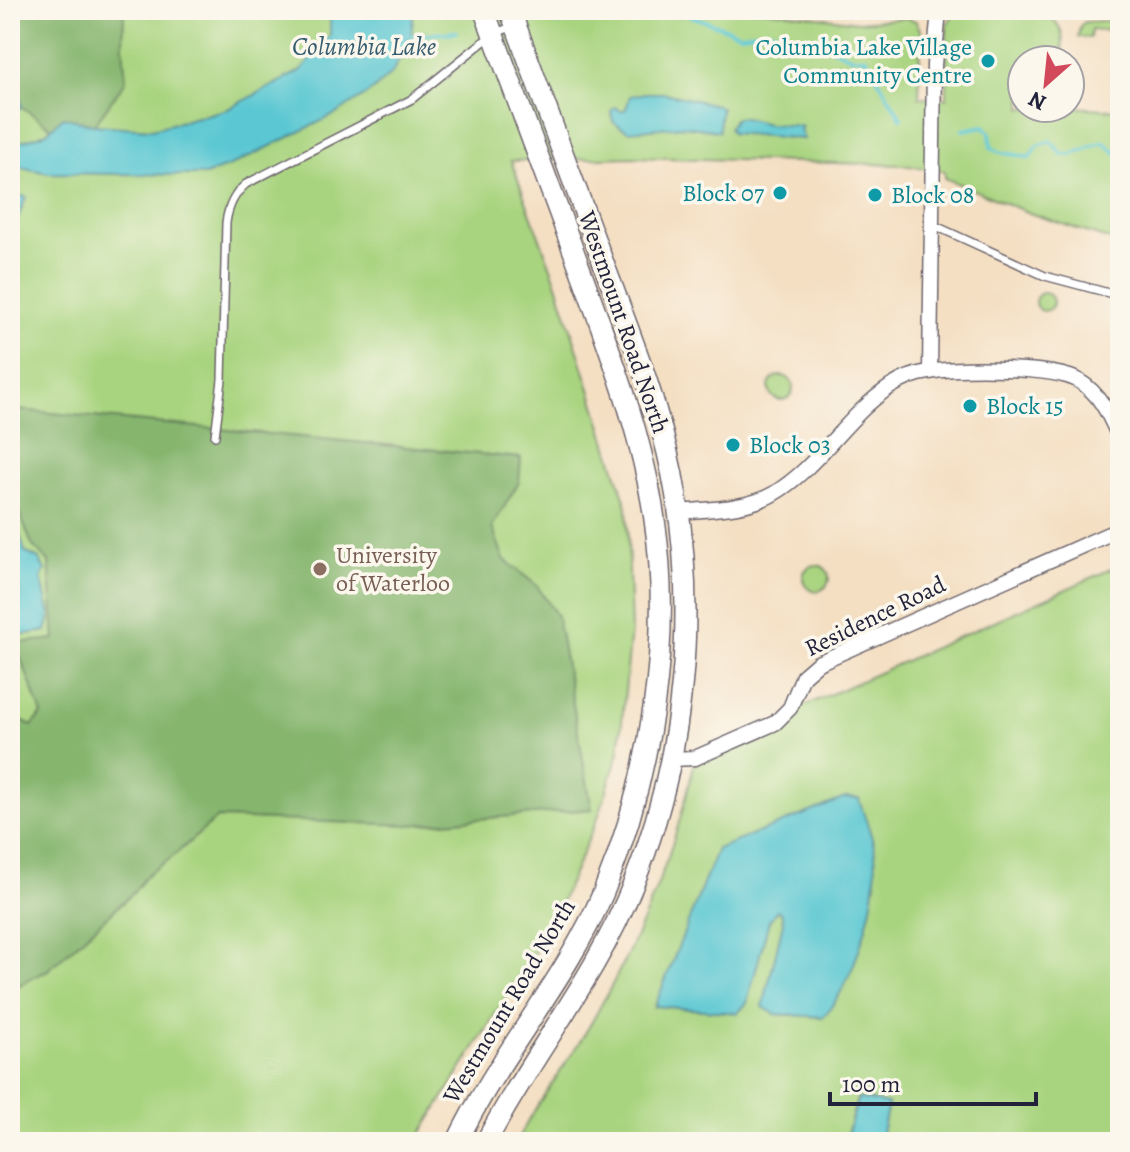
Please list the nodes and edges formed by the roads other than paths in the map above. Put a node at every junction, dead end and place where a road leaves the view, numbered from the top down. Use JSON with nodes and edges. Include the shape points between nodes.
{"nodes":[{"id":1,"x":484,"y":10,"type":"edge"},
{"id":2,"x":939,"y":10,"type":"edge"},
{"id":3,"x":513,"y":18,"type":"edge"},
{"id":4,"x":493,"y":34,"type":"junction"},
{"id":5,"x":931,"y":228,"type":"junction"},
{"id":6,"x":1120,"y":296,"type":"edge"},
{"id":7,"x":930,"y":371,"type":"junction"},
{"id":8,"x":215,"y":436,"type":"dead end"},
{"id":9,"x":1120,"y":439,"type":"edge"},
{"id":10,"x":679,"y":512,"type":"junction"},
{"id":11,"x":1120,"y":529,"type":"edge"},
{"id":12,"x":671,"y":759,"type":"junction"},
{"id":13,"x":457,"y":1142,"type":"edge"},
{"id":14,"x":486,"y":1142,"type":"edge"}],
"edges":[{"from":1,"to":4,"type":"main road","name":"Westmount Road North"},
{"from":2,"to":5,"type":"street"},
{"from":3,"to":4,"type":"lane"},
{"from":3,"to":10,"type":"main road","name":"Westmount Road North","via":[[650,390]]},
{"from":4,"to":8,"type":"lane","via":[[412,99],[238,190],[226,223],[223,365]]},
{"from":4,"to":13,"type":"main road","name":"Westmount Road North","via":[[615,364],[637,438],[654,517],[660,582],[658,657],[644,769],[603,893],[561,974],[482,1093]]},
{"from":5,"to":6,"type":"lane","via":[[1051,278]]},
{"from":5,"to":7,"type":"street"},
{"from":7,"to":9,"type":"street","via":[[1045,372],[1073,378],[1100,399]]},
{"from":7,"to":10,"type":"street","via":[[885,390],[770,496]]},
{"from":10,"to":12,"type":"main road","name":"Westmount Road North","via":[[687,604]]},
{"from":11,"to":12,"type":"street","name":"Residence Road","via":[[818,663],[803,676],[792,704],[775,723],[700,757]]},
{"from":12,"to":14,"type":"main road","name":"Westmount Road North","via":[[646,849],[618,920]]}]}
